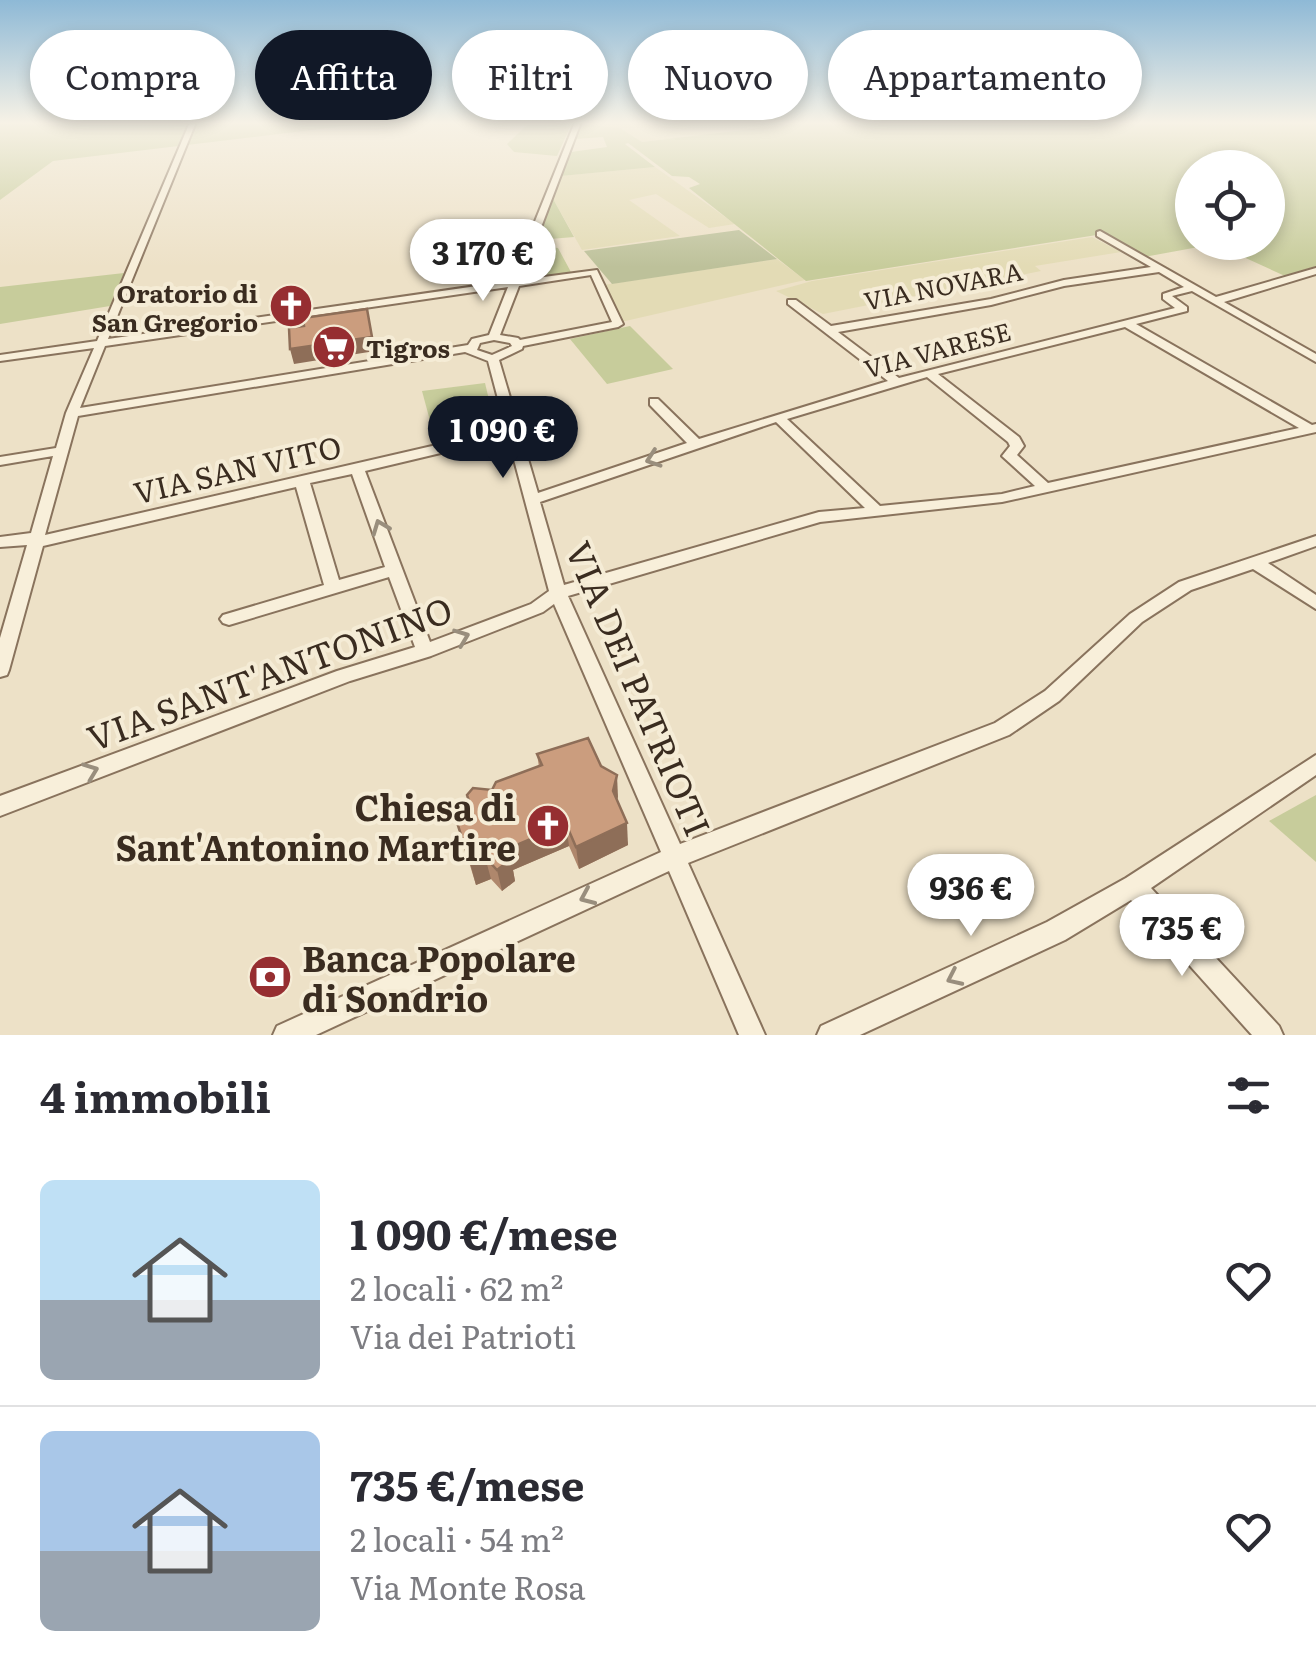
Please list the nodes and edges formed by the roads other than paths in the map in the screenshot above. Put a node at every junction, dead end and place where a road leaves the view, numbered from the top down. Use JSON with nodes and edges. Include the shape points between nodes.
{"nodes":[{"id":1,"x":173,"y":170,"type":"edge"},
{"id":2,"x":558,"y":170,"type":"edge"},
{"id":3,"x":1100,"y":234,"type":"dead end"},
{"id":4,"x":1154,"y":266,"type":"junction"},
{"id":5,"x":1316,"y":272,"type":"edge"},
{"id":6,"x":511,"y":285,"type":"junction"},
{"id":7,"x":1193,"y":288,"type":"junction"},
{"id":8,"x":1215,"y":301,"type":"junction"},
{"id":9,"x":792,"y":302,"type":"dead end"},
{"id":10,"x":1126,"y":323,"type":"junction"},
{"id":11,"x":830,"y":330,"type":"junction"},
{"id":12,"x":494,"y":336,"type":"junction"},
{"id":13,"x":101,"y":344,"type":"junction"},
{"id":14,"x":517,"y":344,"type":"junction"},
{"id":15,"x":472,"y":352,"type":"junction"},
{"id":16,"x":0,"y":358,"type":"edge"},
{"id":17,"x":493,"y":359,"type":"junction"},
{"id":18,"x":1316,"y":360,"type":"edge"},
{"id":19,"x":929,"y":374,"type":"junction"},
{"id":20,"x":898,"y":383,"type":"junction"},
{"id":21,"x":654,"y":402,"type":"dead end"},
{"id":22,"x":72,"y":413,"type":"junction"},
{"id":23,"x":779,"y":418,"type":"junction"},
{"id":24,"x":1313,"y":429,"type":"edge"},
{"id":25,"x":512,"y":432,"type":"junction"},
{"id":26,"x":697,"y":445,"type":"junction"},
{"id":27,"x":60,"y":451,"type":"junction"},
{"id":28,"x":0,"y":461,"type":"edge"},
{"id":29,"x":358,"y":468,"type":"junction"},
{"id":30,"x":302,"y":481,"type":"junction"},
{"id":31,"x":1046,"y":489,"type":"junction"},
{"id":32,"x":532,"y":500,"type":"junction"},
{"id":33,"x":875,"y":508,"type":"junction"},
{"id":34,"x":35,"y":540,"type":"junction"},
{"id":35,"x":1316,"y":541,"type":"edge"},
{"id":36,"x":0,"y":542,"type":"edge"},
{"id":37,"x":1254,"y":562,"type":"junction"},
{"id":38,"x":396,"y":569,"type":"junction"},
{"id":39,"x":334,"y":588,"type":"junction"},
{"id":40,"x":558,"y":593,"type":"junction"},
{"id":41,"x":1316,"y":603,"type":"edge"},
{"id":42,"x":229,"y":619,"type":"dead end"},
{"id":43,"x":425,"y":651,"type":"junction"},
{"id":44,"x":0,"y":670,"type":"edge"},
{"id":45,"x":1316,"y":764,"type":"edge"},
{"id":46,"x":0,"y":806,"type":"edge"},
{"id":47,"x":676,"y":857,"type":"junction"},
{"id":48,"x":1134,"y":886,"type":"junction"},
{"id":49,"x":289,"y":1034,"type":"edge"},
{"id":50,"x":752,"y":1035,"type":"edge"},
{"id":51,"x":830,"y":1035,"type":"edge"},
{"id":52,"x":1270,"y":1035,"type":"edge"}],
"edges":[{"from":1,"to":13,"type":"street"},
{"from":2,"to":6,"type":"street"},
{"from":3,"to":4,"type":"street"},
{"from":4,"to":7,"type":"street"},
{"from":4,"to":11,"type":"street","name":"VIA NOVARA"},
{"from":5,"to":8,"type":"street"},
{"from":6,"to":12,"type":"street"},
{"from":6,"to":13,"type":"street"},
{"from":6,"to":14,"type":"street","via":[[594,272],[618,324]]},
{"from":7,"to":8,"type":"street"},
{"from":7,"to":10,"type":"street","name":"VIA VARESE","via":[[1166,294],[1183,308]]},
{"from":8,"to":18,"type":"street"},
{"from":9,"to":11,"type":"street"},
{"from":10,"to":19,"type":"street","name":"VIA VARESE"},
{"from":10,"to":24,"type":"street"},
{"from":11,"to":20,"type":"street"},
{"from":12,"to":14,"type":"street"},
{"from":12,"to":15,"type":"street"},
{"from":13,"to":16,"type":"street"},
{"from":13,"to":22,"type":"street"},
{"from":14,"to":17,"type":"street","via":[[514,352]]},
{"from":15,"to":17,"type":"street"},
{"from":15,"to":22,"type":"street"},
{"from":17,"to":25,"type":"street","name":"VIA DEI PATRIOTI"},
{"from":19,"to":20,"type":"street","name":"VIA VARESE"},
{"from":19,"to":31,"type":"street","via":[[1014,440],[1009,456]]},
{"from":20,"to":23,"type":"street","name":"VIA VARESE"},
{"from":21,"to":26,"type":"street"},
{"from":22,"to":27,"type":"street"},
{"from":23,"to":26,"type":"street","name":"VIA VARESE"},
{"from":23,"to":33,"type":"street"},
{"from":24,"to":31,"type":"street","name":"VIA SANT'ANTONINO"},
{"from":25,"to":29,"type":"street","name":"VIA SAN VITO"},
{"from":25,"to":32,"type":"street","name":"VIA DEI PATRIOTI"},
{"from":26,"to":32,"type":"street","name":"VIA VARESE","one_way":true},
{"from":27,"to":28,"type":"street"},
{"from":27,"to":34,"type":"street"},
{"from":29,"to":30,"type":"street","name":"VIA SAN VITO"},
{"from":38,"to":29,"type":"street","one_way":true},
{"from":30,"to":34,"type":"street","name":"VIA SAN VITO"},
{"from":30,"to":39,"type":"street"},
{"from":31,"to":33,"type":"street","name":"VIA SANT'ANTONINO"},
{"from":32,"to":40,"type":"street","name":"VIA DEI PATRIOTI"},
{"from":33,"to":40,"type":"street","name":"VIA SANT'ANTONINO"},
{"from":34,"to":36,"type":"street","name":"VIA SAN VITO"},
{"from":34,"to":44,"type":"street"},
{"from":35,"to":37,"type":"street"},
{"from":37,"to":41,"type":"street"},
{"from":37,"to":47,"type":"street","via":[[1185,586],[1136,618],[1052,696],[1002,730]]},
{"from":38,"to":39,"type":"street"},
{"from":38,"to":43,"type":"street"},
{"from":39,"to":42,"type":"street"},
{"from":43,"to":40,"type":"street","name":"VIA SANT'ANTONINO","one_way":true,"via":[[537,608]]},
{"from":40,"to":47,"type":"street","name":"VIA DEI PATRIOTI"},
{"from":46,"to":43,"type":"street","name":"VIA SANT'ANTONINO","one_way":true},
{"from":45,"to":48,"type":"street"},
{"from":47,"to":49,"type":"street","one_way":true},
{"from":47,"to":50,"type":"street","name":"VIA DEI PATRIOTI"},
{"from":48,"to":51,"type":"street","one_way":true,"via":[[1056,931]]},
{"from":48,"to":52,"type":"street"}]}
